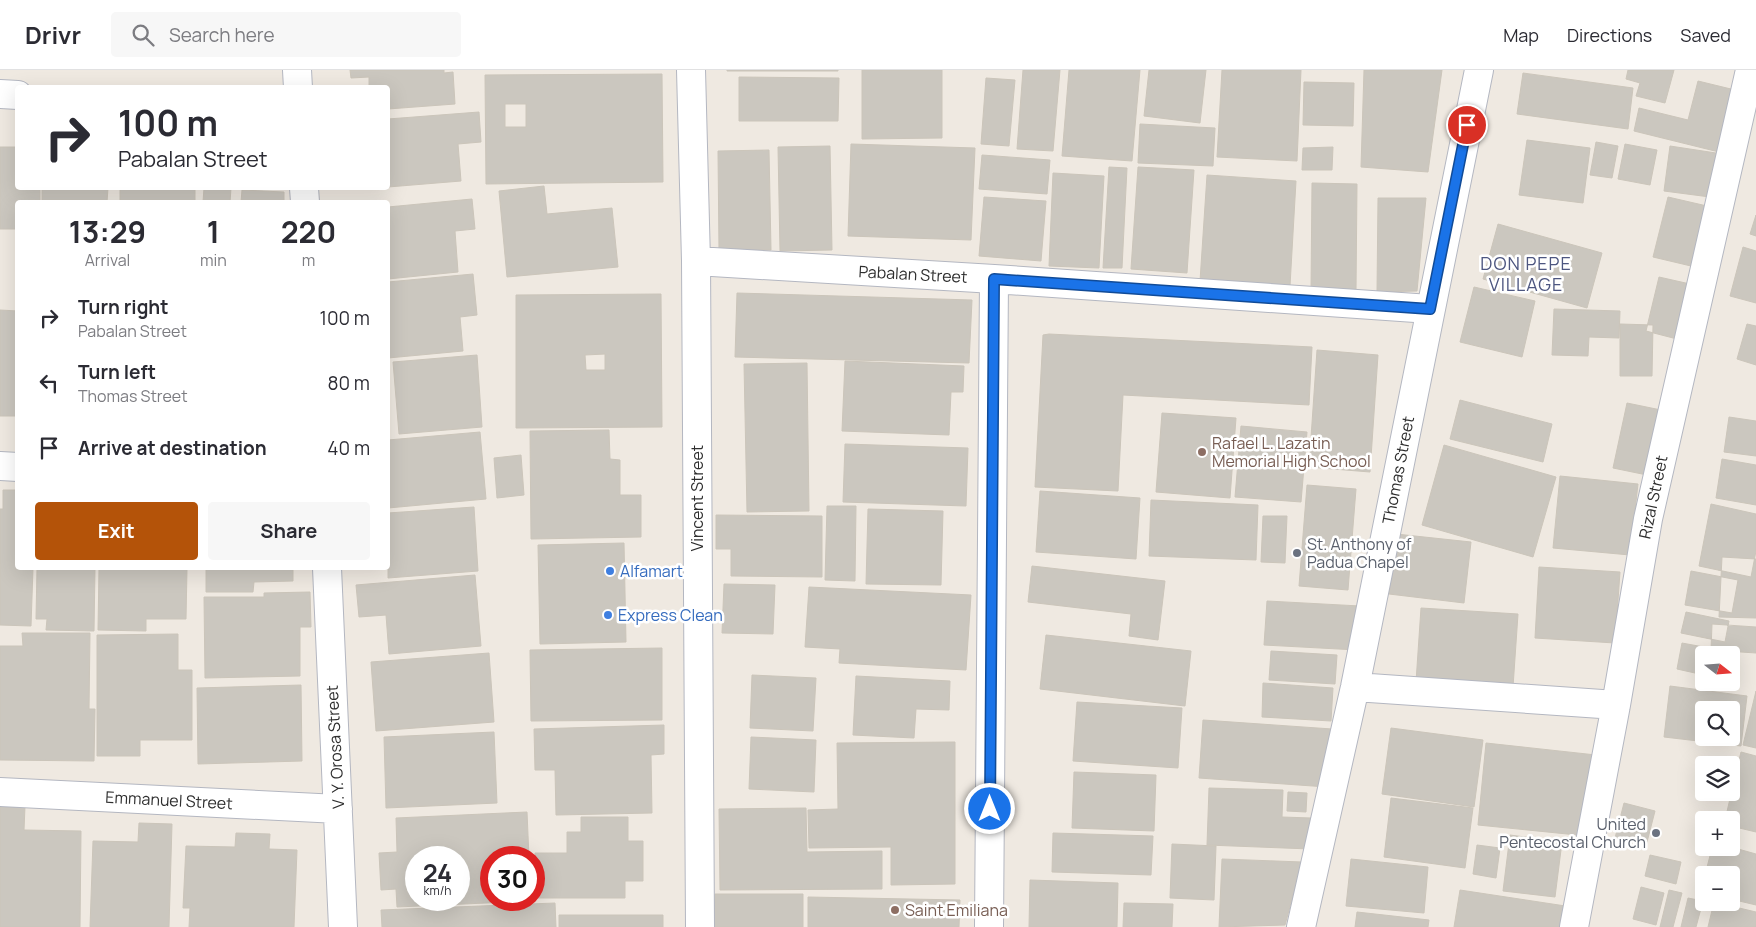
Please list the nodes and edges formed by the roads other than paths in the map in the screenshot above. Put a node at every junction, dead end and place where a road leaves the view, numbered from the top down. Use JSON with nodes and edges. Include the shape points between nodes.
{"nodes":[{"id":1,"x":297,"y":70,"type":"edge"},
{"id":2,"x":691,"y":70,"type":"edge"},
{"id":3,"x":1478,"y":70,"type":"edge"},
{"id":4,"x":1750,"y":70,"type":"edge"},
{"id":5,"x":298,"y":85,"type":"edge"},
{"id":6,"x":0,"y":94,"type":"edge"},
{"id":7,"x":15,"y":95,"type":"edge"},
{"id":8,"x":696,"y":261,"type":"junction"},
{"id":9,"x":994,"y":279,"type":"junction"},
{"id":10,"x":1430,"y":309,"type":"junction"},
{"id":11,"x":0,"y":466,"type":"edge"},
{"id":12,"x":15,"y":467,"type":"edge"},
{"id":13,"x":327,"y":570,"type":"edge"},
{"id":14,"x":1355,"y":687,"type":"junction"},
{"id":15,"x":1616,"y":705,"type":"junction"},
{"id":16,"x":0,"y":792,"type":"edge"},
{"id":17,"x":338,"y":808,"type":"junction"},
{"id":18,"x":344,"y":927,"type":"edge"},
{"id":19,"x":700,"y":927,"type":"edge"},
{"id":20,"x":989,"y":927,"type":"edge"},
{"id":21,"x":1301,"y":927,"type":"edge"},
{"id":22,"x":1574,"y":927,"type":"edge"}],
"edges":[{"from":1,"to":5,"type":"street"},
{"from":2,"to":8,"type":"street","name":"Vincent Street"},
{"from":3,"to":10,"type":"street","name":"Thomas Street"},
{"from":4,"to":15,"type":"street","name":"Rizal Street","via":[[1648,519]]},
{"from":6,"to":7,"type":"street"},
{"from":8,"to":9,"type":"street","name":"Pabalan Street"},
{"from":8,"to":19,"type":"street","name":"Vincent Street"},
{"from":9,"to":10,"type":"street","name":"Pabalan Street"},
{"from":9,"to":20,"type":"street"},
{"from":10,"to":14,"type":"street","name":"Thomas Street"},
{"from":11,"to":12,"type":"street"},
{"from":13,"to":17,"type":"street","name":"V. Y. Orosa Street"},
{"from":14,"to":15,"type":"street"},
{"from":14,"to":21,"type":"street","name":"Thomas Street"},
{"from":15,"to":22,"type":"street","name":"Rizal Street"},
{"from":16,"to":17,"type":"street","name":"Emmanuel Street"},
{"from":17,"to":18,"type":"street","name":"V. Y. Orosa Street"}]}
